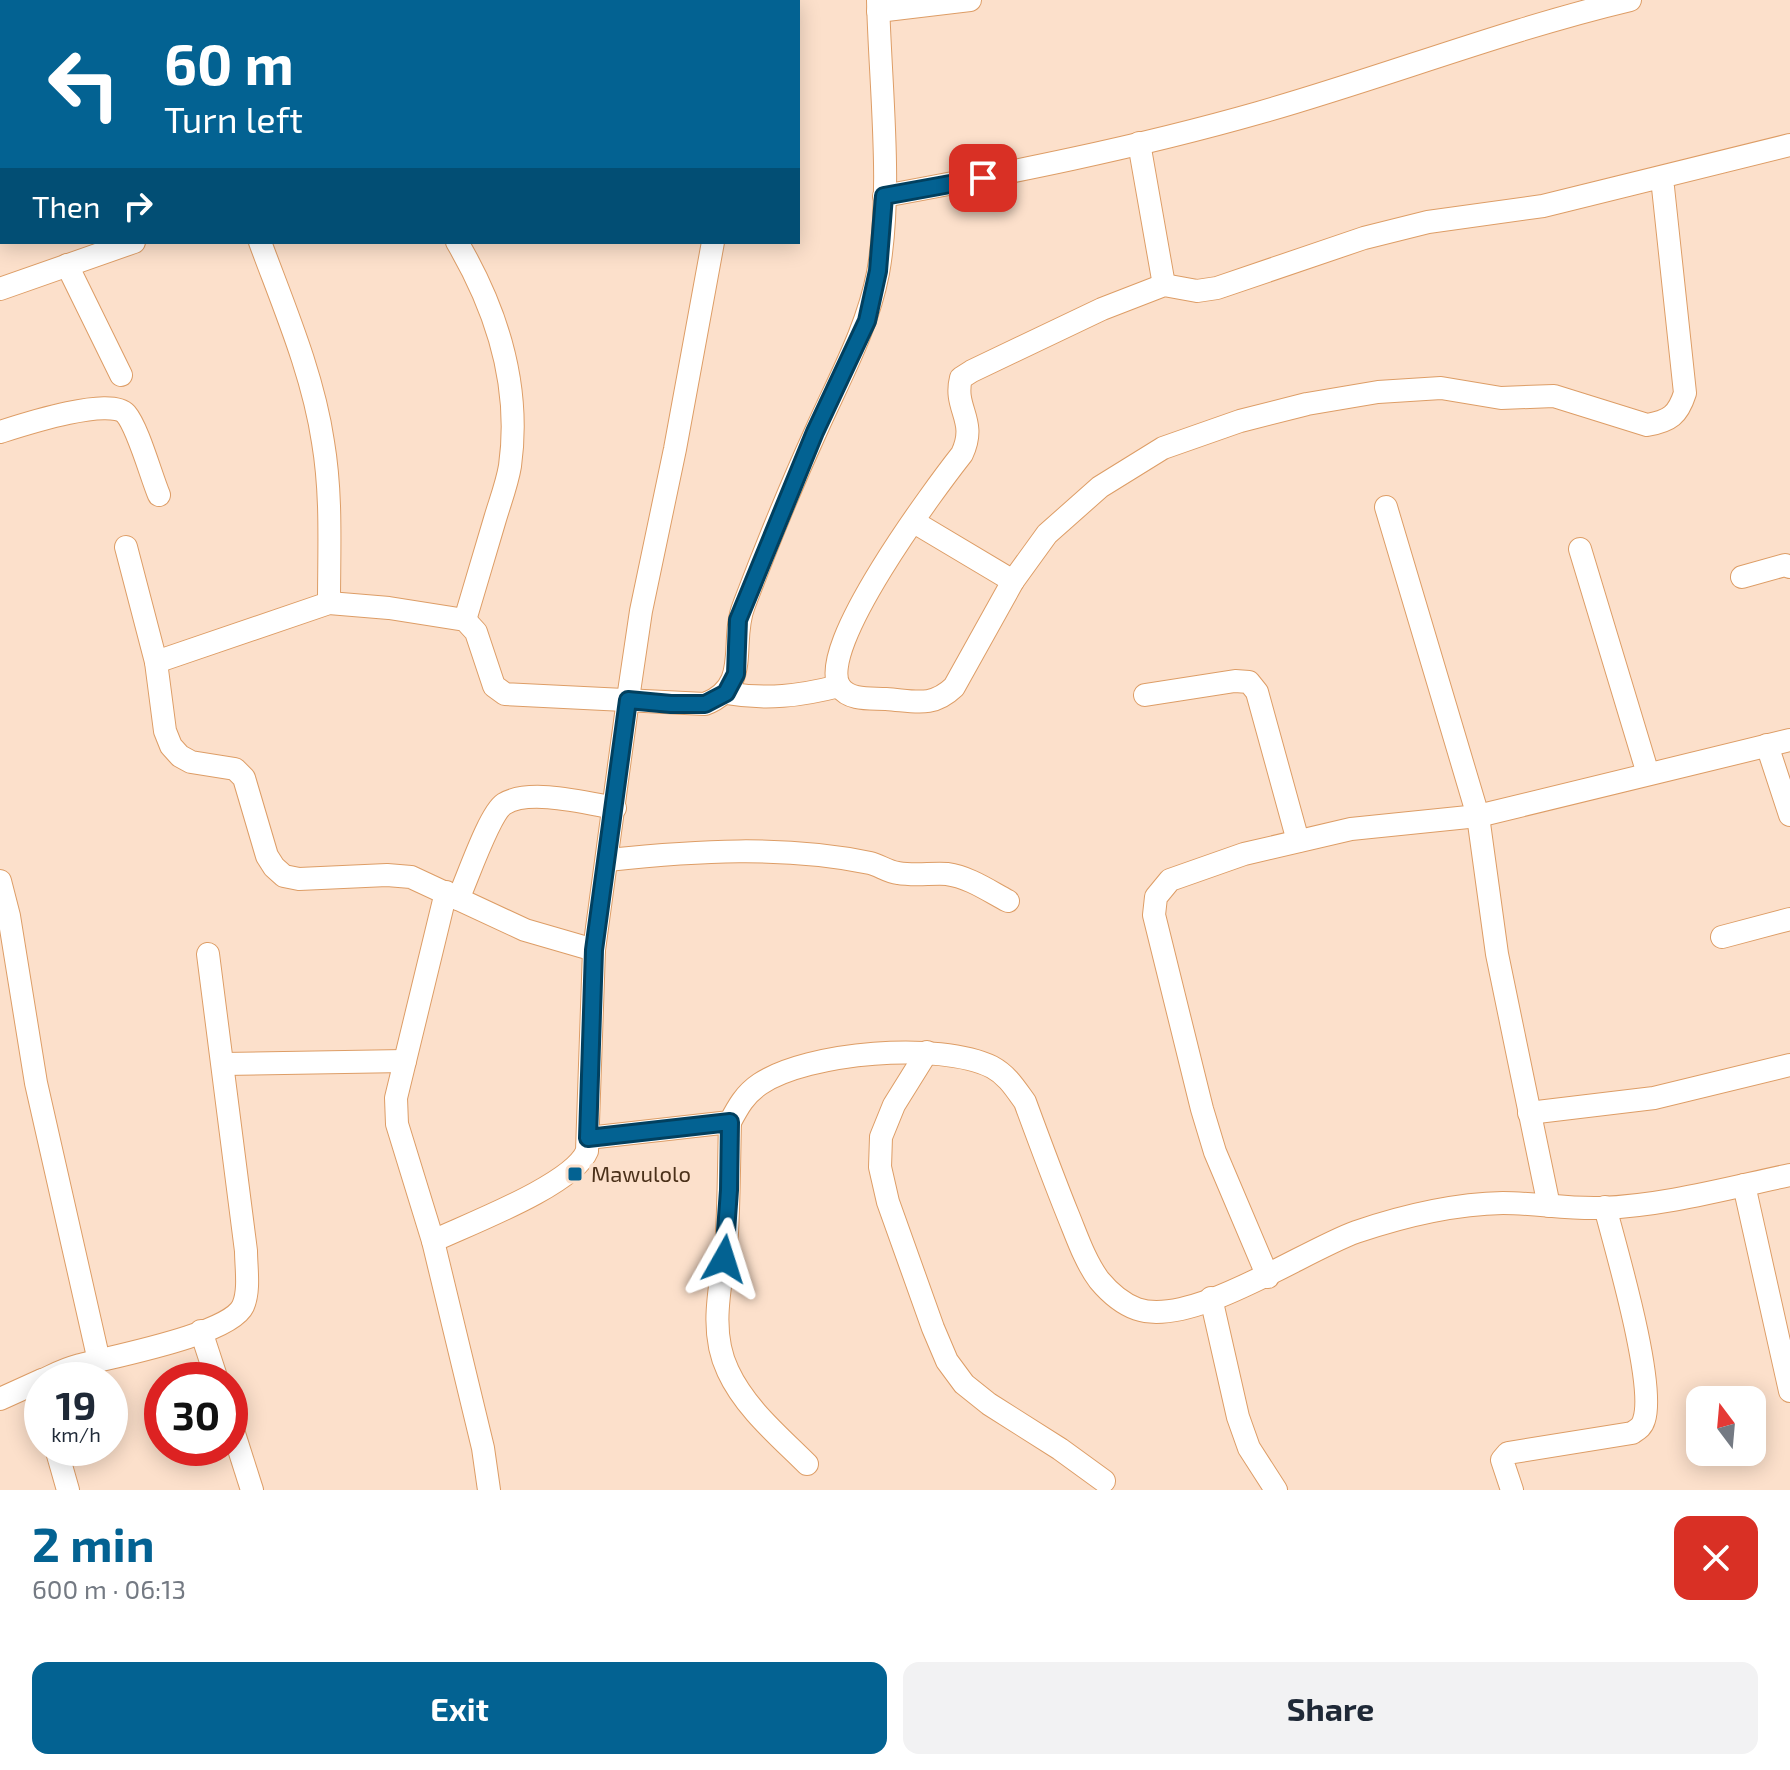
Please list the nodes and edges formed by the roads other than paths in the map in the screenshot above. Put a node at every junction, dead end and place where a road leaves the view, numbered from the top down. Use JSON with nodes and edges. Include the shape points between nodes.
{"nodes":[{"id":1,"x":970,"y":0,"type":"edge"},
{"id":2,"x":1630,"y":0,"type":"edge"},
{"id":3,"x":878,"y":5,"type":"edge"},
{"id":4,"x":1139,"y":143,"type":"junction"},
{"id":5,"x":1790,"y":145,"type":"edge"},
{"id":6,"x":1662,"y":178,"type":"junction"},
{"id":7,"x":884,"y":196,"type":"junction"},
{"id":8,"x":128,"y":244,"type":"edge"},
{"id":9,"x":261,"y":244,"type":"edge"},
{"id":10,"x":458,"y":244,"type":"edge"},
{"id":11,"x":713,"y":244,"type":"edge"},
{"id":12,"x":67,"y":265,"type":"junction"},
{"id":13,"x":1164,"y":285,"type":"junction"},
{"id":14,"x":0,"y":289,"type":"edge"},
{"id":15,"x":121,"y":375,"type":"dead end"},
{"id":16,"x":0,"y":432,"type":"edge"},
{"id":17,"x":159,"y":495,"type":"dead end"},
{"id":18,"x":1386,"y":507,"type":"dead end"},
{"id":19,"x":914,"y":522,"type":"junction"},
{"id":20,"x":126,"y":547,"type":"dead end"},
{"id":21,"x":1580,"y":549,"type":"dead end"},
{"id":22,"x":1790,"y":567,"type":"edge"},
{"id":23,"x":1742,"y":577,"type":"dead end"},
{"id":24,"x":1013,"y":581,"type":"junction"},
{"id":25,"x":329,"y":603,"type":"junction"},
{"id":26,"x":465,"y":620,"type":"junction"},
{"id":27,"x":156,"y":662,"type":"junction"},
{"id":28,"x":839,"y":686,"type":"junction"},
{"id":29,"x":726,"y":693,"type":"junction"},
{"id":30,"x":1145,"y":695,"type":"dead end"},
{"id":31,"x":628,"y":700,"type":"junction"},
{"id":32,"x":1790,"y":740,"type":"edge"},
{"id":33,"x":1767,"y":745,"type":"junction"},
{"id":34,"x":1648,"y":774,"type":"junction"},
{"id":35,"x":615,"y":808,"type":"junction"},
{"id":36,"x":1790,"y":815,"type":"edge"},
{"id":37,"x":1478,"y":816,"type":"junction"},
{"id":38,"x":1298,"y":841,"type":"junction"},
{"id":39,"x":608,"y":860,"type":"junction"},
{"id":40,"x":0,"y":881,"type":"edge"},
{"id":41,"x":452,"y":896,"type":"junction"},
{"id":42,"x":1008,"y":901,"type":"dead end"},
{"id":43,"x":4,"y":918,"type":"edge"},
{"id":44,"x":1790,"y":919,"type":"edge"},
{"id":45,"x":1722,"y":937,"type":"dead end"},
{"id":46,"x":594,"y":950,"type":"junction"},
{"id":47,"x":208,"y":954,"type":"dead end"},
{"id":48,"x":927,"y":1052,"type":"junction"},
{"id":49,"x":405,"y":1061,"type":"junction"},
{"id":50,"x":223,"y":1064,"type":"junction"},
{"id":51,"x":1790,"y":1065,"type":"edge"},
{"id":52,"x":1529,"y":1113,"type":"junction"},
{"id":53,"x":730,"y":1122,"type":"junction"},
{"id":54,"x":588,"y":1138,"type":"junction"},
{"id":55,"x":1790,"y":1175,"type":"edge"},
{"id":56,"x":1744,"y":1185,"type":"junction"},
{"id":57,"x":1549,"y":1206,"type":"junction"},
{"id":58,"x":1605,"y":1207,"type":"junction"},
{"id":59,"x":433,"y":1241,"type":"junction"},
{"id":60,"x":1268,"y":1277,"type":"junction"},
{"id":61,"x":1211,"y":1298,"type":"junction"},
{"id":62,"x":201,"y":1331,"type":"junction"},
{"id":63,"x":99,"y":1361,"type":"junction"},
{"id":64,"x":94,"y":1362,"type":"edge"},
{"id":65,"x":211,"y":1362,"type":"edge"},
{"id":66,"x":24,"y":1391,"type":"edge"},
{"id":67,"x":1790,"y":1391,"type":"edge"},
{"id":68,"x":0,"y":1399,"type":"edge"},
{"id":69,"x":807,"y":1464,"type":"dead end"},
{"id":70,"x":61,"y":1466,"type":"edge"},
{"id":71,"x":244,"y":1466,"type":"edge"},
{"id":72,"x":1104,"y":1481,"type":"dead end"},
{"id":73,"x":68,"y":1490,"type":"edge"},
{"id":74,"x":252,"y":1490,"type":"edge"},
{"id":75,"x":489,"y":1490,"type":"edge"},
{"id":76,"x":1276,"y":1490,"type":"edge"},
{"id":77,"x":1512,"y":1490,"type":"edge"}],
"edges":[{"from":1,"to":3,"type":"street"},
{"from":2,"to":4,"type":"street","via":[[1258,113]]},
{"from":3,"to":7,"type":"street"},
{"from":4,"to":7,"type":"street"},
{"from":4,"to":13,"type":"street"},
{"from":5,"to":6,"type":"street"},
{"from":6,"to":13,"type":"street","via":[[1543,206],[1415,225],[1217,288],[1197,291]]},
{"from":6,"to":24,"type":"street","via":[[1685,393],[1680,410],[1663,422],[1647,425],[1554,396],[1501,398],[1441,388],[1307,404],[1163,448],[1100,487],[1047,534]]},
{"from":7,"to":29,"type":"street","via":[[878,271],[867,321],[738,620],[736,674]]},
{"from":8,"to":12,"type":"street"},
{"from":9,"to":25,"type":"street","via":[[296,341],[323,439],[329,483]]},
{"from":10,"to":26,"type":"street","via":[[495,322],[514,417],[509,469]]},
{"from":11,"to":31,"type":"street"},
{"from":12,"to":14,"type":"street"},
{"from":12,"to":15,"type":"street"},
{"from":13,"to":19,"type":"street","via":[[1102,309],[961,378],[958,390],[970,438]]},
{"from":16,"to":17,"type":"street","via":[[88,409],[117,409],[132,426]]},
{"from":18,"to":37,"type":"street"},
{"from":19,"to":24,"type":"street"},
{"from":19,"to":28,"type":"street","via":[[855,615],[836,670]]},
{"from":20,"to":27,"type":"street"},
{"from":21,"to":34,"type":"street"},
{"from":22,"to":23,"type":"street"},
{"from":24,"to":28,"type":"street","via":[[954,687],[942,698],[928,702],[850,696]]},
{"from":25,"to":26,"type":"street"},
{"from":25,"to":27,"type":"street"},
{"from":26,"to":31,"type":"street","via":[[479,640],[494,686],[505,694]]},
{"from":27,"to":41,"type":"street","via":[[171,746],[191,762],[235,769],[244,778],[267,856],[284,876],[411,877]]},
{"from":28,"to":29,"type":"street","via":[[768,699]]},
{"from":29,"to":31,"type":"street","via":[[705,704]]},
{"from":30,"to":38,"type":"street","via":[[1249,682],[1257,692]]},
{"from":31,"to":35,"type":"street"},
{"from":32,"to":33,"type":"street"},
{"from":33,"to":34,"type":"street"},
{"from":33,"to":36,"type":"street"},
{"from":34,"to":37,"type":"street"},
{"from":35,"to":39,"type":"street"},
{"from":35,"to":41,"type":"street","via":[[550,798],[503,805]]},
{"from":37,"to":38,"type":"street","via":[[1393,823]]},
{"from":37,"to":52,"type":"street","via":[[1497,954]]},
{"from":38,"to":60,"type":"street","via":[[1170,880],[1156,897],[1154,915],[1215,1152]]},
{"from":39,"to":42,"type":"street","via":[[742,851],[800,855],[871,863],[898,873],[950,875]]},
{"from":39,"to":46,"type":"street"},
{"from":40,"to":43,"type":"street"},
{"from":41,"to":46,"type":"street","via":[[525,930]]},
{"from":41,"to":49,"type":"street"},
{"from":43,"to":63,"type":"street"},
{"from":44,"to":45,"type":"street"},
{"from":46,"to":54,"type":"street"},
{"from":47,"to":50,"type":"street"},
{"from":48,"to":53,"type":"street","via":[[854,1056],[788,1073],[761,1083],[743,1098]]},
{"from":48,"to":61,"type":"street","via":[[992,1067],[1010,1080],[1025,1102],[1084,1255],[1116,1298],[1138,1310],[1157,1312]]},
{"from":48,"to":72,"type":"street","via":[[894,1105],[881,1137],[880,1167],[933,1328],[964,1384]]},
{"from":49,"to":50,"type":"street"},
{"from":49,"to":59,"type":"street","via":[[396,1098],[397,1124]]},
{"from":50,"to":62,"type":"street","via":[[246,1251],[246,1292],[242,1308],[229,1320]]},
{"from":51,"to":52,"type":"street","via":[[1654,1098]]},
{"from":52,"to":57,"type":"street"},
{"from":53,"to":54,"type":"street"},
{"from":53,"to":69,"type":"street","via":[[726,1236],[716,1317],[719,1345],[742,1395]]},
{"from":54,"to":59,"type":"street","via":[[584,1159],[558,1182]]},
{"from":55,"to":56,"type":"street"},
{"from":56,"to":58,"type":"street"},
{"from":56,"to":67,"type":"street"},
{"from":57,"to":58,"type":"street"},
{"from":57,"to":60,"type":"street","via":[[1456,1206],[1408,1216],[1322,1246]]},
{"from":58,"to":77,"type":"street","via":[[1636,1334],[1646,1393],[1644,1419],[1632,1433],[1508,1453],[1502,1465]]},
{"from":59,"to":75,"type":"street"},
{"from":60,"to":61,"type":"street"},
{"from":61,"to":76,"type":"street","via":[[1238,1417],[1249,1448]]},
{"from":62,"to":63,"type":"street"},
{"from":62,"to":65,"type":"street"},
{"from":63,"to":64,"type":"street"},
{"from":66,"to":68,"type":"street"},
{"from":70,"to":73,"type":"street"},
{"from":71,"to":74,"type":"street"}]}
